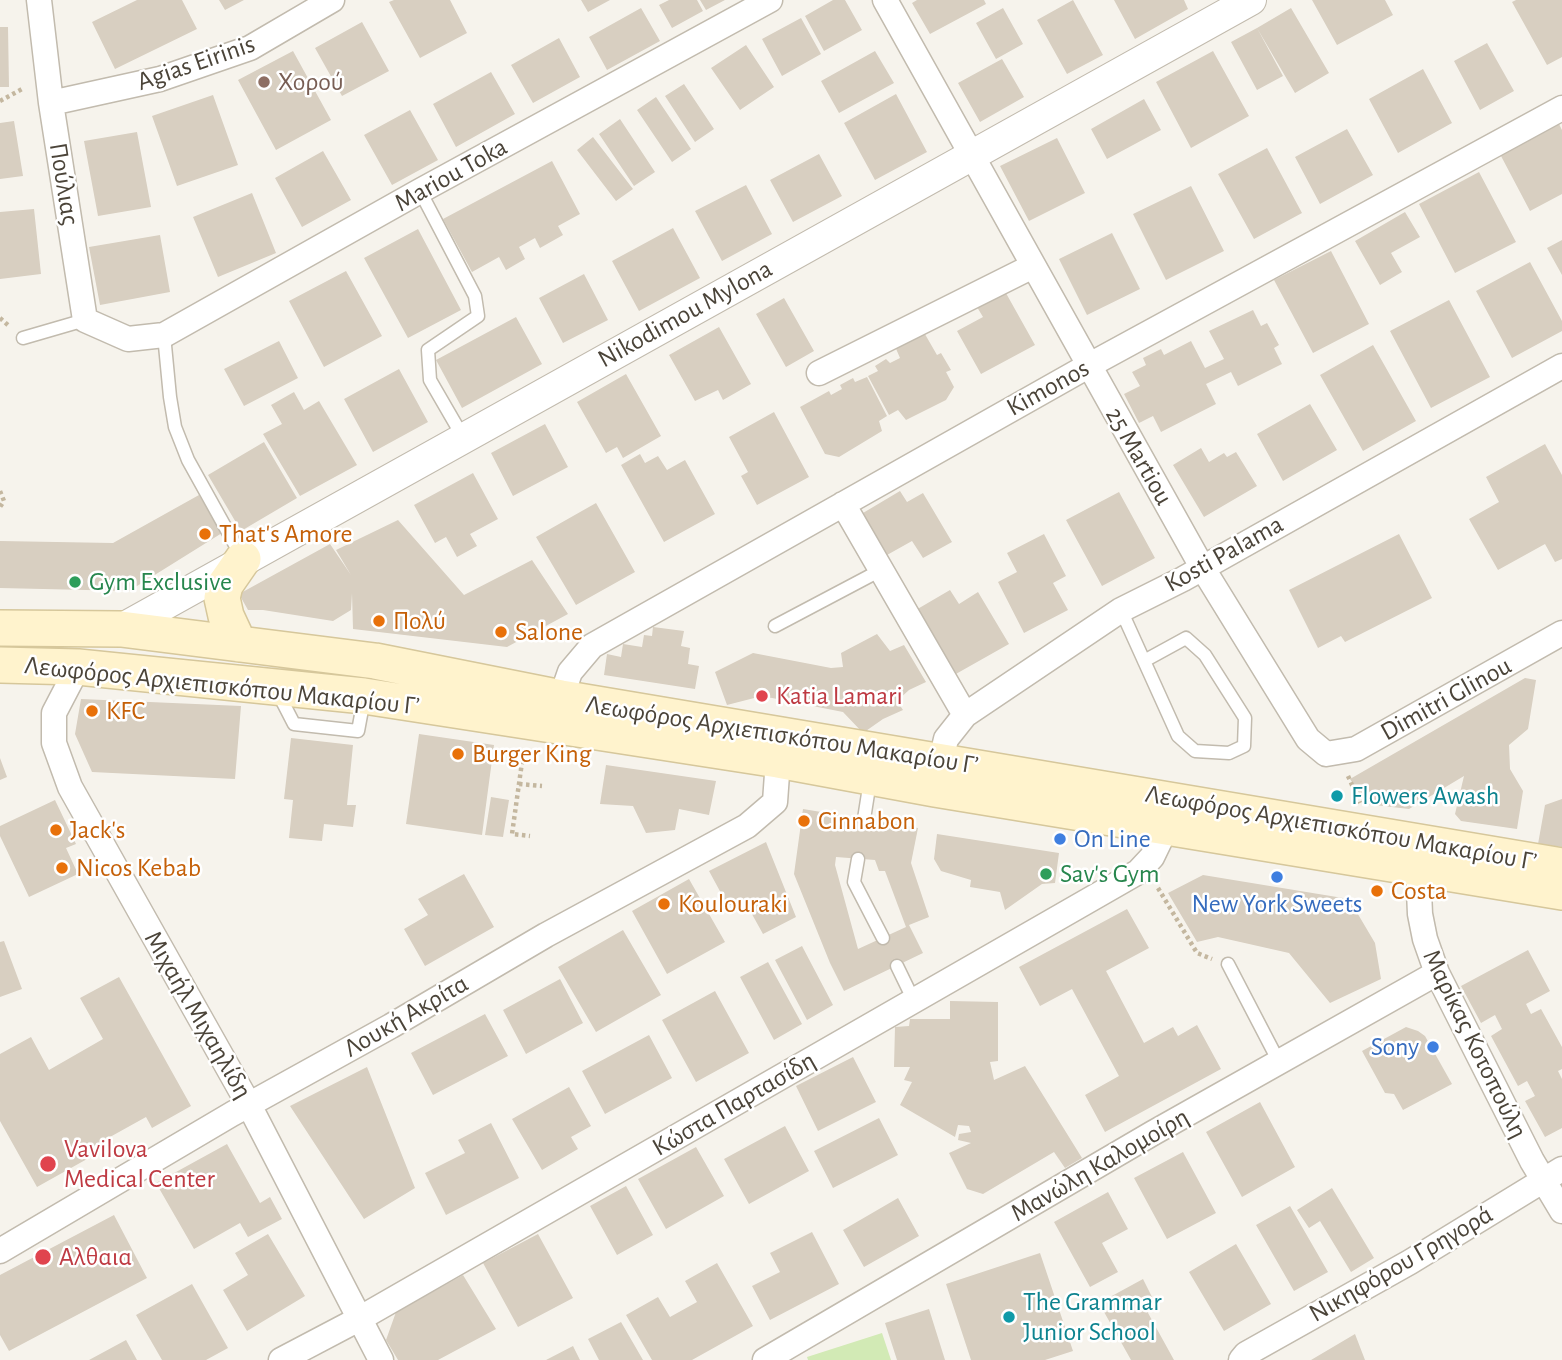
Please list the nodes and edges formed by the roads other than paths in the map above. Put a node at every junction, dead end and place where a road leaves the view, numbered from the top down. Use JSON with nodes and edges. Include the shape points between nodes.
{"nodes":[{"id":1,"x":39,"y":0,"type":"edge"},
{"id":2,"x":332,"y":0,"type":"edge"},
{"id":3,"x":770,"y":0,"type":"edge"},
{"id":4,"x":885,"y":0,"type":"edge"},
{"id":5,"x":1251,"y":0,"type":"edge"},
{"id":6,"x":51,"y":103,"type":"junction"},
{"id":7,"x":1562,"y":108,"type":"edge"},
{"id":8,"x":971,"y":156,"type":"junction"},
{"id":9,"x":420,"y":191,"type":"junction"},
{"id":10,"x":1033,"y":266,"type":"junction"},
{"id":11,"x":85,"y":320,"type":"junction"},
{"id":12,"x":164,"y":335,"type":"junction"},
{"id":13,"x":23,"y":338,"type":"dead end"},
{"id":14,"x":1088,"y":366,"type":"junction"},
{"id":15,"x":1562,"y":366,"type":"edge"},
{"id":16,"x":819,"y":373,"type":"dead end"},
{"id":17,"x":463,"y":437,"type":"junction"},
{"id":18,"x":843,"y":504,"type":"junction"},
{"id":19,"x":243,"y":559,"type":"junction"},
{"id":20,"x":1202,"y":567,"type":"junction"},
{"id":21,"x":881,"y":570,"type":"junction"},
{"id":22,"x":1121,"y":610,"type":"junction"},
{"id":23,"x":775,"y":626,"type":"dead end"},
{"id":24,"x":0,"y":628,"type":"edge"},
{"id":25,"x":121,"y":629,"type":"junction"},
{"id":26,"x":1562,"y":633,"type":"edge"},
{"id":27,"x":239,"y":644,"type":"junction"},
{"id":28,"x":1144,"y":661,"type":"junction"},
{"id":29,"x":0,"y":665,"type":"edge"},
{"id":30,"x":78,"y":667,"type":"junction"},
{"id":31,"x":561,"y":698,"type":"junction"},
{"id":32,"x":965,"y":715,"type":"junction"},
{"id":33,"x":1332,"y":753,"type":"joint"},
{"id":34,"x":778,"y":760,"type":"junction"},
{"id":35,"x":937,"y":775,"type":"junction"},
{"id":36,"x":871,"y":777,"type":"junction"},
{"id":37,"x":864,"y":819,"type":"dead end"},
{"id":38,"x":1167,"y":826,"type":"junction"},
{"id":39,"x":858,"y":859,"type":"dead end"},
{"id":40,"x":1562,"y":866,"type":"edge"},
{"id":41,"x":1418,"y":868,"type":"junction"},
{"id":42,"x":1562,"y":892,"type":"edge"},
{"id":43,"x":883,"y":938,"type":"dead end"},
{"id":44,"x":1228,"y":964,"type":"dead end"},
{"id":45,"x":897,"y":966,"type":"dead end"},
{"id":46,"x":1437,"y":973,"type":"junction"},
{"id":47,"x":914,"y":1000,"type":"junction"},
{"id":48,"x":1279,"y":1062,"type":"junction"},
{"id":49,"x":249,"y":1105,"type":"junction"},
{"id":50,"x":1553,"y":1174,"type":"edge"},
{"id":51,"x":1562,"y":1210,"type":"edge"},
{"id":52,"x":0,"y":1251,"type":"edge"},
{"id":53,"x":359,"y":1319,"type":"junction"},
{"id":54,"x":281,"y":1360,"type":"edge"},
{"id":55,"x":381,"y":1360,"type":"edge"},
{"id":56,"x":765,"y":1360,"type":"edge"},
{"id":57,"x":1241,"y":1360,"type":"edge"}],
"edges":[{"from":1,"to":6,"type":"street","name":"Πούλιας"},
{"from":2,"to":6,"type":"street","name":"Agias Eirinis","via":[[250,48],[160,79]]},
{"from":3,"to":9,"type":"street","name":"Mariou Toka"},
{"from":4,"to":8,"type":"street","name":"25 Martiou"},
{"from":5,"to":8,"type":"street","name":"Nikodimou Mylona"},
{"from":6,"to":11,"type":"street","name":"Πούλιας"},
{"from":7,"to":14,"type":"street","name":"Kimonos"},
{"from":8,"to":10,"type":"street","name":"25 Martiou"},
{"from":8,"to":17,"type":"street","name":"Nikodimou Mylona"},
{"from":9,"to":12,"type":"street","name":"Mariou Toka"},
{"from":9,"to":17,"type":"lane","via":[[475,296],[478,316],[428,350],[430,380]]},
{"from":10,"to":14,"type":"street","name":"25 Martiou"},
{"from":10,"to":16,"type":"street"},
{"from":11,"to":12,"type":"street","name":"Mariou Toka","via":[[128,339]]},
{"from":11,"to":13,"type":"lane"},
{"from":12,"to":19,"type":"lane","via":[[175,427],[188,460]]},
{"from":14,"to":18,"type":"street","name":"Kimonos"},
{"from":14,"to":20,"type":"street","name":"25 Martiou"},
{"from":15,"to":20,"type":"street","name":"Kosti Palama"},
{"from":17,"to":19,"type":"street","name":"Nikodimou Mylona"},
{"from":18,"to":21,"type":"street"},
{"from":18,"to":31,"type":"street","name":"Kimonos","via":[[592,646],[570,672]]},
{"from":19,"to":25,"type":"street","name":"Nikodimou Mylona"},
{"from":19,"to":27,"type":"main road","via":[[225,585],[222,598]]},
{"from":20,"to":22,"type":"street","name":"Kosti Palama"},
{"from":20,"to":33,"type":"street","name":"25 Martiou","via":[[1308,738]]},
{"from":21,"to":23,"type":"lane"},
{"from":21,"to":32,"type":"street"},
{"from":22,"to":28,"type":"lane"},
{"from":22,"to":32,"type":"street","name":"Kosti Palama"},
{"from":24,"to":25,"type":"main road","name":"Λεωφόρος Αρχιεπισκόπου Μακαρίου Γ’"},
{"from":25,"to":27,"type":"main road","name":"Λεωφόρος Αρχιεπισκόπου Μακαρίου Γ’"},
{"from":26,"to":33,"type":"street","name":"Dimitri Glinou","via":[[1356,749]]},
{"from":27,"to":31,"type":"main road","name":"Λεωφόρος Αρχιεπισκόπου Μακαρίου Γ’","via":[[375,661]]},
{"from":28,"to":28,"type":"lane","via":[[1178,736],[1195,751],[1229,753],[1244,746],[1245,718],[1205,655],[1186,638]]},
{"from":29,"to":30,"type":"main road","name":"Λεωφόρος Αρχιεπισκόπου Μακαρίου Γ’"},
{"from":30,"to":34,"type":"main road","name":"Λεωφόρος Αρχιεπισκόπου Μακαρίου Γ’","via":[[364,695]]},
{"from":30,"to":49,"type":"street","name":"Μιχαήλ Μιχαηλίδη","via":[[54,713],[54,743],[70,787]]},
{"from":31,"to":35,"type":"main road","name":"Λεωφόρος Αρχιεπισκόπου Μακαρίου Γ’"},
{"from":32,"to":35,"type":"street","name":"Kosti Palama","via":[[946,739]]},
{"from":34,"to":36,"type":"main road","name":"Λεωφόρος Αρχιεπισκόπου Μακαρίου Γ’"},
{"from":34,"to":49,"type":"street","name":"Λουκή Ακρίτα","via":[[775,802],[747,826]]},
{"from":35,"to":36,"type":"main road","name":"Λεωφόρος Αρχιεπισκόπου Μακαρίου Γ’"},
{"from":35,"to":38,"type":"main road","name":"Λεωφόρος Αρχιεπισκόπου Μακαρίου Γ’"},
{"from":35,"to":40,"type":"main road","name":"Λεωφόρος Αρχιεπισκόπου Μακαρίου Γ’","via":[[1374,834]]},
{"from":36,"to":37,"type":"lane"},
{"from":38,"to":41,"type":"main road","name":"Λεωφόρος Αρχιεπισκόπου Μακαρίου Γ’"},
{"from":38,"to":47,"type":"street","name":"Κώστα Παρτασίδη","via":[[1138,872]]},
{"from":39,"to":43,"type":"lane","via":[[854,881]]},
{"from":41,"to":42,"type":"main road","name":"Λεωφόρος Αρχιεπισκόπου Μακαρίου Γ’"},
{"from":41,"to":46,"type":"street","name":"Μαρίκας Κοτοπούλη","via":[[1420,914]]},
{"from":44,"to":48,"type":"lane"},
{"from":45,"to":47,"type":"lane"},
{"from":46,"to":48,"type":"street","name":"Μανώλη Καλομοίρη"},
{"from":46,"to":50,"type":"street","name":"Μαρίκας Κοτοπούλη","via":[[1496,1092]]},
{"from":47,"to":53,"type":"street","name":"Κώστα Παρτασίδη"},
{"from":48,"to":56,"type":"street","name":"Μανώλη Καλομοίρη"},
{"from":49,"to":52,"type":"street","name":"Λουκή Ακρίτα"},
{"from":49,"to":53,"type":"street","name":"Μιχαήλ Μιχαηλίδη"},
{"from":50,"to":51,"type":"street","name":"Μαρίκας Κοτοπούλη"},
{"from":50,"to":57,"type":"street","name":"Νικηφόρου Γρηγορά"},
{"from":53,"to":54,"type":"street","name":"Κώστα Παρτασίδη"},
{"from":53,"to":55,"type":"street","name":"Μιχαήλ Μιχαηλίδη"}]}
